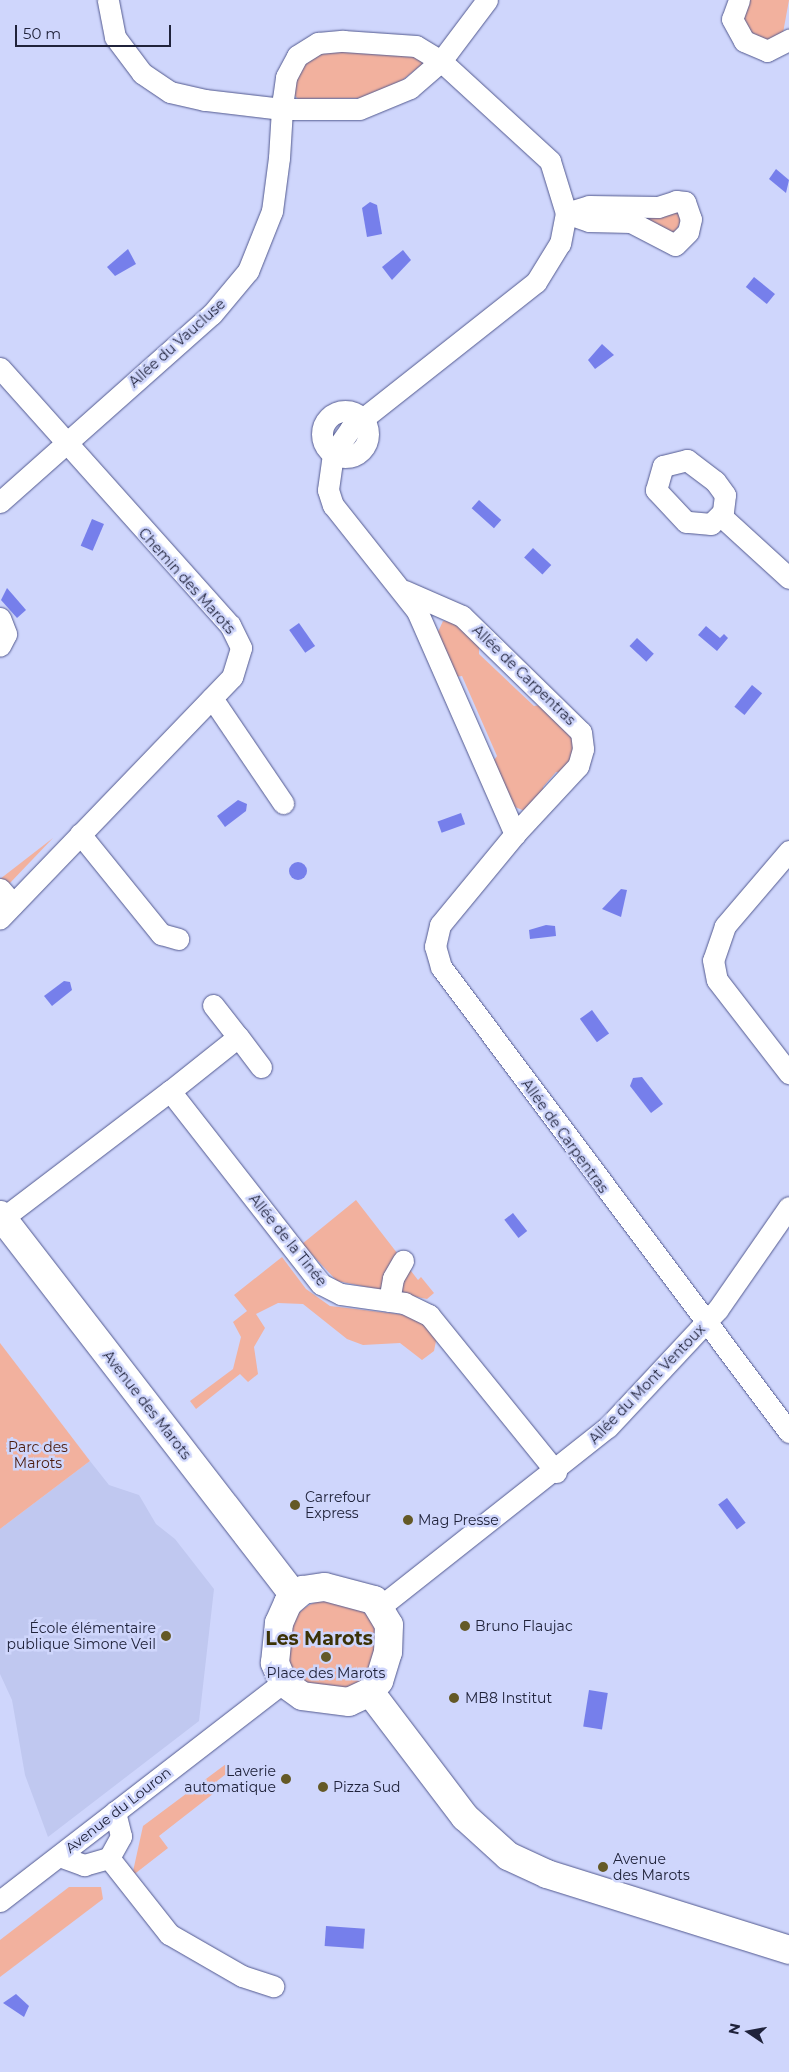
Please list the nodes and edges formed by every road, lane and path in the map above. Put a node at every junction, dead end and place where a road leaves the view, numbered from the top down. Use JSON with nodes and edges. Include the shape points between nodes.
{"nodes":[{"id":1,"x":108,"y":0,"type":"edge"},
{"id":2,"x":487,"y":0,"type":"edge"},
{"id":3,"x":739,"y":0,"type":"edge"},
{"id":4,"x":789,"y":40,"type":"edge"},
{"id":5,"x":441,"y":61,"type":"junction"},
{"id":6,"x":282,"y":109,"type":"junction"},
{"id":7,"x":566,"y":213,"type":"junction"},
{"id":8,"x":0,"y":368,"type":"edge"},
{"id":9,"x":65,"y":441,"type":"junction"},
{"id":10,"x":0,"y":502,"type":"edge"},
{"id":11,"x":720,"y":516,"type":"dead end"},
{"id":12,"x":789,"y":578,"type":"edge"},
{"id":13,"x":405,"y":591,"type":"junction"},
{"id":14,"x":0,"y":618,"type":"edge"},
{"id":15,"x":0,"y":646,"type":"edge"},
{"id":16,"x":212,"y":698,"type":"junction"},
{"id":17,"x":283,"y":803,"type":"dead end"},
{"id":18,"x":80,"y":834,"type":"junction"},
{"id":19,"x":514,"y":834,"type":"junction"},
{"id":20,"x":789,"y":851,"type":"edge"},
{"id":21,"x":4,"y":904,"type":"edge"},
{"id":22,"x":178,"y":939,"type":"dead end"},
{"id":23,"x":213,"y":1005,"type":"dead end"},
{"id":24,"x":238,"y":1037,"type":"junction"},
{"id":25,"x":261,"y":1067,"type":"dead end"},
{"id":26,"x":789,"y":1073,"type":"edge"},
{"id":27,"x":170,"y":1091,"type":"junction"},
{"id":28,"x":789,"y":1207,"type":"edge"},
{"id":29,"x":1,"y":1217,"type":"edge"},
{"id":30,"x":403,"y":1261,"type":"dead end"},
{"id":31,"x":389,"y":1301,"type":"junction"},
{"id":32,"x":705,"y":1324,"type":"junction"},
{"id":33,"x":789,"y":1432,"type":"edge"},
{"id":34,"x":556,"y":1472,"type":"junction"},
{"id":35,"x":294,"y":1596,"type":"junction"},
{"id":36,"x":381,"y":1606,"type":"junction"},
{"id":37,"x":283,"y":1682,"type":"junction"},
{"id":38,"x":370,"y":1692,"type":"junction"},
{"id":39,"x":115,"y":1812,"type":"junction"},
{"id":40,"x":59,"y":1856,"type":"junction"},
{"id":41,"x":109,"y":1858,"type":"junction"},
{"id":42,"x":0,"y":1901,"type":"edge"},
{"id":43,"x":789,"y":1950,"type":"edge"},
{"id":44,"x":273,"y":1986,"type":"dead end"}],
"edges":[{"from":1,"to":6,"type":"street","via":[[111,25],[121,47],[142,73],[162,89],[205,100]]},
{"from":2,"to":5,"type":"street"},
{"from":3,"to":4,"type":"street","via":[[732,19],[744,41],[767,51]]},
{"from":5,"to":6,"type":"street","via":[[410,88],[375,105],[344,111]]},
{"from":5,"to":6,"type":"street","name":"Allée du Vaucluse","via":[[423,48],[404,44],[318,43],[293,62],[286,77]]},
{"from":5,"to":7,"type":"street","via":[[550,161]]},
{"from":6,"to":9,"type":"street","name":"Allée du Vaucluse","via":[[272,211],[248,271],[212,314]]},
{"from":7,"to":7,"type":"street","via":[[589,221],[631,222],[670,245],[684,238],[691,219],[685,202],[676,200],[658,207],[589,206]]},
{"from":7,"to":13,"type":"street","name":"Allée de Carpentras","via":[[556,253],[542,275],[362,418],[333,454],[327,480],[333,505]]},
{"from":8,"to":9,"type":"street","name":"Chemin des Marots"},
{"from":9,"to":10,"type":"street","name":"Allée du Vaucluse"},
{"from":9,"to":16,"type":"street","name":"Chemin des Marots","via":[[236,632],[241,648],[236,670]]},
{"from":11,"to":12,"type":"street"},
{"from":13,"to":19,"type":"street","name":"Allée de Carpentras","via":[[429,635]]},
{"from":13,"to":19,"type":"street","name":"Allée de Carpentras","via":[[462,616],[580,732],[583,744],[578,766]]},
{"from":14,"to":15,"type":"street","via":[[6,634]]},
{"from":16,"to":17,"type":"street"},
{"from":16,"to":18,"type":"street","name":"Chemin des Marots"},
{"from":18,"to":21,"type":"street","name":"Chemin des Marots"},
{"from":18,"to":22,"type":"street","via":[[161,934]]},
{"from":19,"to":32,"type":"street","name":"Allée de Carpentras","via":[[440,925],[435,946],[438,960]]},
{"from":20,"to":26,"type":"street","via":[[725,926],[713,960],[717,980]]},
{"from":23,"to":24,"type":"street"},
{"from":24,"to":25,"type":"street"},
{"from":24,"to":27,"type":"street"},
{"from":27,"to":29,"type":"street"},
{"from":27,"to":31,"type":"street","name":"Allée de la Tinée","via":[[321,1284],[346,1295]]},
{"from":28,"to":32,"type":"street","name":"Allée du Mont Ventoux"},
{"from":29,"to":35,"type":"street","name":"Avenue des Marots"},
{"from":30,"to":31,"type":"street","via":[[393,1278]]},
{"from":31,"to":34,"type":"street","name":"Allée de la Tinée","via":[[417,1308],[442,1326]]},
{"from":32,"to":33,"type":"street","name":"Allée de Carpentras"},
{"from":32,"to":34,"type":"street","name":"Allée du Mont Ventoux","via":[[613,1422]]},
{"from":34,"to":36,"type":"street","name":"Allée du Mont Ventoux"},
{"from":35,"to":36,"type":"street","via":[[325,1587],[356,1591]]},
{"from":35,"to":37,"type":"street","via":[[282,1613],[276,1637],[275,1663]]},
{"from":36,"to":38,"type":"street","via":[[389,1625],[388,1652]]},
{"from":37,"to":38,"type":"street","via":[[302,1696],[324,1701],[349,1702]]},
{"from":37,"to":39,"type":"street","name":"Avenue du Louron"},
{"from":38,"to":43,"type":"street","via":[[465,1817],[508,1856],[548,1874]]},
{"from":39,"to":40,"type":"street","name":"Avenue du Louron"},
{"from":39,"to":41,"type":"street","via":[[121,1836]]},
{"from":40,"to":41,"type":"street","via":[[84,1865]]},
{"from":40,"to":42,"type":"street","name":"Avenue du Louron"},
{"from":41,"to":44,"type":"street","via":[[169,1934],[242,1976]]}]}
